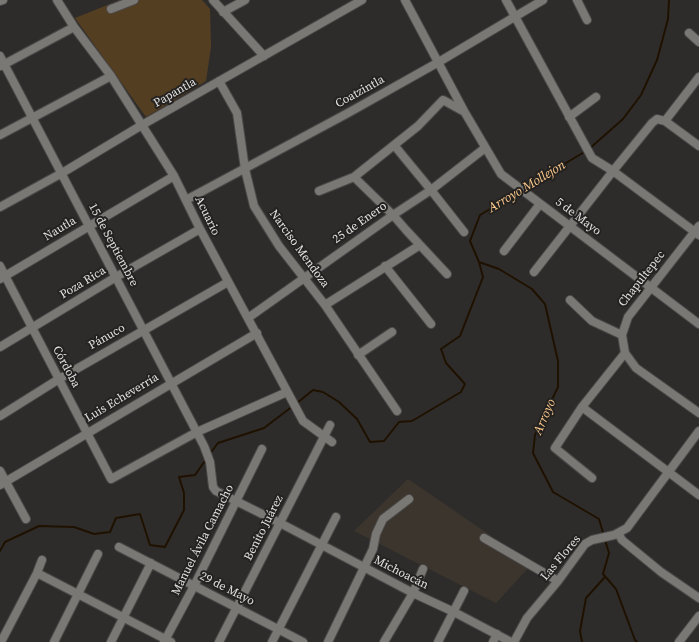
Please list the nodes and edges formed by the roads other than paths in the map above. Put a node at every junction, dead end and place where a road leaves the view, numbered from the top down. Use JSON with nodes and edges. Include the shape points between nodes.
{"nodes":[{"id":1,"x":57,"y":0,"type":"edge"},
{"id":2,"x":134,"y":0,"type":"edge"},
{"id":3,"x":213,"y":0,"type":"edge"},
{"id":4,"x":245,"y":0,"type":"edge"},
{"id":5,"x":362,"y":0,"type":"edge"},
{"id":6,"x":405,"y":0,"type":"edge"},
{"id":7,"x":506,"y":0,"type":"edge"},
{"id":8,"x":543,"y":0,"type":"edge"},
{"id":9,"x":577,"y":0,"type":"edge"},
{"id":10,"x":111,"y":9,"type":"dead end"},
{"id":11,"x":223,"y":12,"type":"junction"},
{"id":12,"x":515,"y":17,"type":"junction"},
{"id":13,"x":587,"y":20,"type":"dead end"},
{"id":14,"x":74,"y":27,"type":"junction"},
{"id":15,"x":689,"y":33,"type":"dead end"},
{"id":16,"x":699,"y":42,"type":"edge"},
{"id":17,"x":0,"y":56,"type":"edge"},
{"id":18,"x":264,"y":56,"type":"junction"},
{"id":19,"x":438,"y":63,"type":"junction"},
{"id":20,"x":2,"y":65,"type":"edge"},
{"id":21,"x":111,"y":76,"type":"junction"},
{"id":22,"x":699,"y":77,"type":"edge"},
{"id":23,"x":220,"y":81,"type":"junction"},
{"id":24,"x":596,"y":97,"type":"dead end"},
{"id":25,"x":464,"y":111,"type":"junction"},
{"id":26,"x":32,"y":117,"type":"junction"},
{"id":27,"x":569,"y":117,"type":"junction"},
{"id":28,"x":665,"y":121,"type":"junction"},
{"id":29,"x":142,"y":125,"type":"junction"},
{"id":30,"x":0,"y":135,"type":"edge"},
{"id":31,"x":394,"y":145,"type":"junction"},
{"id":32,"x":699,"y":146,"type":"edge"},
{"id":33,"x":485,"y":148,"type":"junction"},
{"id":34,"x":245,"y":169,"type":"junction"},
{"id":35,"x":612,"y":171,"type":"junction"},
{"id":36,"x":62,"y":173,"type":"junction"},
{"id":37,"x":174,"y":176,"type":"junction"},
{"id":38,"x":354,"y":177,"type":"junction"},
{"id":39,"x":432,"y":190,"type":"junction"},
{"id":40,"x":319,"y":191,"type":"dead end"},
{"id":41,"x":186,"y":200,"type":"junction"},
{"id":42,"x":538,"y":202,"type":"junction"},
{"id":43,"x":0,"y":206,"type":"edge"},
{"id":44,"x":393,"y":215,"type":"junction"},
{"id":45,"x":570,"y":225,"type":"junction"},
{"id":46,"x":89,"y":226,"type":"junction"},
{"id":47,"x":200,"y":229,"type":"junction"},
{"id":48,"x":698,"y":231,"type":"edge"},
{"id":49,"x":464,"y":232,"type":"dead end"},
{"id":50,"x":420,"y":245,"type":"junction"},
{"id":51,"x":504,"y":251,"type":"dead end"},
{"id":52,"x":0,"y":266,"type":"edge"},
{"id":53,"x":385,"y":266,"type":"junction"},
{"id":54,"x":534,"y":272,"type":"dead end"},
{"id":55,"x":447,"y":274,"type":"dead end"},
{"id":56,"x":116,"y":277,"type":"junction"},
{"id":57,"x":304,"y":277,"type":"junction"},
{"id":58,"x":3,"y":278,"type":"edge"},
{"id":59,"x":228,"y":282,"type":"junction"},
{"id":60,"x":650,"y":288,"type":"junction"},
{"id":61,"x":570,"y":300,"type":"dead end"},
{"id":62,"x":325,"y":305,"type":"junction"},
{"id":63,"x":248,"y":318,"type":"junction"},
{"id":64,"x":431,"y":324,"type":"dead end"},
{"id":65,"x":699,"y":324,"type":"edge"},
{"id":66,"x":32,"y":327,"type":"junction"},
{"id":67,"x":144,"y":330,"type":"junction"},
{"id":68,"x":392,"y":332,"type":"dead end"},
{"id":69,"x":256,"y":333,"type":"junction"},
{"id":70,"x":622,"y":334,"type":"junction"},
{"id":71,"x":0,"y":347,"type":"edge"},
{"id":72,"x":625,"y":353,"type":"junction"},
{"id":73,"x":358,"y":355,"type":"junction"},
{"id":74,"x":59,"y":379,"type":"junction"},
{"id":75,"x":171,"y":382,"type":"junction"},
{"id":76,"x":287,"y":392,"type":"junction"},
{"id":77,"x":582,"y":407,"type":"junction"},
{"id":78,"x":398,"y":411,"type":"dead end"},
{"id":79,"x":699,"y":413,"type":"edge"},
{"id":80,"x":0,"y":416,"type":"edge"},
{"id":81,"x":330,"y":425,"type":"dead end"},
{"id":82,"x":699,"y":431,"type":"edge"},
{"id":83,"x":197,"y":432,"type":"junction"},
{"id":84,"x":87,"y":433,"type":"junction"},
{"id":85,"x":324,"y":436,"type":"junction"},
{"id":86,"x":332,"y":442,"type":"dead end"},
{"id":87,"x":262,"y":449,"type":"dead end"},
{"id":88,"x":0,"y":471,"type":"edge"},
{"id":89,"x":669,"y":471,"type":"junction"},
{"id":90,"x":592,"y":478,"type":"dead end"},
{"id":91,"x":3,"y":483,"type":"edge"},
{"id":92,"x":213,"y":487,"type":"joint"},
{"id":93,"x":699,"y":495,"type":"edge"},
{"id":94,"x":409,"y":499,"type":"dead end"},
{"id":95,"x":236,"y":502,"type":"junction"},
{"id":96,"x":336,"y":517,"type":"dead end"},
{"id":97,"x":26,"y":519,"type":"dead end"},
{"id":98,"x":280,"y":522,"type":"junction"},
{"id":99,"x":616,"y":534,"type":"junction"},
{"id":100,"x":484,"y":538,"type":"dead end"},
{"id":101,"x":322,"y":545,"type":"junction"},
{"id":102,"x":119,"y":547,"type":"dead end"},
{"id":103,"x":98,"y":554,"type":"dead end"},
{"id":104,"x":42,"y":560,"type":"dead end"},
{"id":105,"x":151,"y":563,"type":"junction"},
{"id":106,"x":364,"y":567,"type":"junction"},
{"id":107,"x":423,"y":570,"type":"dead end"},
{"id":108,"x":36,"y":573,"type":"junction"},
{"id":109,"x":558,"y":581,"type":"junction"},
{"id":110,"x":194,"y":586,"type":"junction"},
{"id":111,"x":464,"y":591,"type":"dead end"},
{"id":112,"x":413,"y":593,"type":"junction"},
{"id":113,"x":77,"y":594,"type":"junction"},
{"id":114,"x":699,"y":598,"type":"edge"},
{"id":115,"x":236,"y":607,"type":"junction"},
{"id":116,"x":454,"y":612,"type":"junction"},
{"id":117,"x":699,"y":616,"type":"edge"},
{"id":118,"x":124,"y":618,"type":"junction"},
{"id":119,"x":278,"y":629,"type":"junction"},
{"id":120,"x":495,"y":638,"type":"edge"},
{"id":121,"x":167,"y":641,"type":"edge"},
{"id":122,"x":1,"y":642,"type":"edge"},
{"id":123,"x":54,"y":642,"type":"edge"},
{"id":124,"x":111,"y":642,"type":"edge"},
{"id":125,"x":219,"y":642,"type":"edge"},
{"id":126,"x":272,"y":642,"type":"edge"},
{"id":127,"x":303,"y":642,"type":"edge"},
{"id":128,"x":328,"y":642,"type":"edge"},
{"id":129,"x":384,"y":642,"type":"edge"},
{"id":130,"x":438,"y":642,"type":"edge"},
{"id":131,"x":512,"y":642,"type":"edge"},
{"id":132,"x":679,"y":642,"type":"edge"}],
"edges":[{"from":1,"to":14,"type":"street","name":"Acuario"},
{"from":2,"to":10,"type":"street"},
{"from":3,"to":11,"type":"street"},
{"from":4,"to":11,"type":"street"},
{"from":5,"to":18,"type":"street","name":"Papantla"},
{"from":6,"to":19,"type":"street","name":"5 de Mayo"},
{"from":7,"to":12,"type":"street"},
{"from":8,"to":12,"type":"street","name":"Coatzintla"},
{"from":9,"to":13,"type":"street"},
{"from":11,"to":18,"type":"street"},
{"from":12,"to":19,"type":"street","name":"Coatzintla"},
{"from":12,"to":27,"type":"street"},
{"from":14,"to":20,"type":"street"},
{"from":14,"to":21,"type":"street","name":"Acuario"},
{"from":15,"to":16,"type":"street"},
{"from":17,"to":20,"type":"street","name":"15 de Septiembre"},
{"from":18,"to":23,"type":"street","name":"Papantla"},
{"from":19,"to":25,"type":"street","name":"5 de Mayo"},
{"from":19,"to":34,"type":"street","name":"Coatzintla"},
{"from":20,"to":26,"type":"street","name":"15 de Septiembre"},
{"from":21,"to":26,"type":"street"},
{"from":21,"to":29,"type":"street","name":"Acuario"},
{"from":22,"to":28,"type":"street"},
{"from":23,"to":29,"type":"street","name":"Papantla"},
{"from":23,"to":34,"type":"street","name":"Narciso Mendoza","via":[[237,113]]},
{"from":24,"to":27,"type":"street"},
{"from":25,"to":31,"type":"street","via":[[443,100],[418,126]]},
{"from":25,"to":33,"type":"street","name":"5 de Mayo"},
{"from":26,"to":30,"type":"street"},
{"from":26,"to":36,"type":"street","name":"15 de Septiembre"},
{"from":27,"to":35,"type":"street","via":[[592,158]]},
{"from":28,"to":32,"type":"street"},
{"from":28,"to":35,"type":"street","via":[[657,119],[652,123]]},
{"from":29,"to":36,"type":"street","name":"Papantla"},
{"from":29,"to":37,"type":"street","name":"Acuario"},
{"from":31,"to":38,"type":"street"},
{"from":31,"to":39,"type":"street"},
{"from":33,"to":39,"type":"street","name":"25 de Enero"},
{"from":33,"to":42,"type":"street","name":"5 de Mayo","via":[[501,174]]},
{"from":34,"to":41,"type":"street","name":"Coatzintla"},
{"from":34,"to":57,"type":"street","name":"Narciso Mendoza","via":[[254,206],[279,246]]},
{"from":35,"to":45,"type":"street"},
{"from":35,"to":48,"type":"street"},
{"from":36,"to":43,"type":"street","name":"Papantla"},
{"from":36,"to":46,"type":"street","name":"15 de Septiembre"},
{"from":37,"to":41,"type":"street","name":"Acuario"},
{"from":37,"to":46,"type":"street","name":"Nautla"},
{"from":38,"to":40,"type":"street"},
{"from":38,"to":44,"type":"street"},
{"from":39,"to":44,"type":"street","name":"25 de Enero"},
{"from":39,"to":49,"type":"street"},
{"from":41,"to":47,"type":"street","name":"Acuario"},
{"from":42,"to":45,"type":"street","name":"5 de Mayo"},
{"from":42,"to":51,"type":"street"},
{"from":44,"to":50,"type":"street"},
{"from":44,"to":57,"type":"street","name":"25 de Enero"},
{"from":45,"to":54,"type":"street"},
{"from":45,"to":60,"type":"street","name":"5 de Mayo"},
{"from":46,"to":56,"type":"street","name":"15 de Septiembre"},
{"from":46,"to":58,"type":"street","name":"Nautla"},
{"from":47,"to":56,"type":"street","name":"Poza Rica"},
{"from":47,"to":59,"type":"street","name":"Acuario"},
{"from":48,"to":60,"type":"street","name":"Chapultepec"},
{"from":50,"to":53,"type":"street"},
{"from":50,"to":55,"type":"street"},
{"from":52,"to":58,"type":"street","name":"Córdoba"},
{"from":53,"to":62,"type":"street"},
{"from":53,"to":64,"type":"street"},
{"from":56,"to":66,"type":"street","name":"Poza Rica"},
{"from":56,"to":67,"type":"street","name":"15 de Septiembre"},
{"from":57,"to":62,"type":"street","name":"Narciso Mendoza"},
{"from":57,"to":63,"type":"street","name":"25 de Enero"},
{"from":58,"to":66,"type":"street","name":"Córdoba"},
{"from":59,"to":63,"type":"street","name":"Acuario"},
{"from":59,"to":67,"type":"street","name":"Pánuco"},
{"from":60,"to":65,"type":"street","name":"5 de Mayo"},
{"from":60,"to":70,"type":"street","name":"Chapultepec","via":[[628,317]]},
{"from":61,"to":70,"type":"street","via":[[592,321]]},
{"from":62,"to":73,"type":"street","name":"Narciso Mendoza"},
{"from":63,"to":69,"type":"street","name":"Acuario"},
{"from":66,"to":71,"type":"street","name":"Poza Rica"},
{"from":66,"to":74,"type":"street","name":"Córdoba"},
{"from":67,"to":74,"type":"street","name":"Pánuco"},
{"from":67,"to":75,"type":"street","name":"15 de Septiembre"},
{"from":68,"to":73,"type":"street"},
{"from":69,"to":75,"type":"street","name":"Luis Echeverría"},
{"from":69,"to":76,"type":"street","name":"Acuario"},
{"from":70,"to":72,"type":"street"},
{"from":72,"to":77,"type":"street"},
{"from":72,"to":79,"type":"street","via":[[636,368]]},
{"from":73,"to":78,"type":"street","name":"Narciso Mendoza"},
{"from":74,"to":80,"type":"street","name":"Pánuco"},
{"from":74,"to":84,"type":"street","name":"Córdoba"},
{"from":75,"to":83,"type":"street","name":"15 de Septiembre"},
{"from":75,"to":84,"type":"street","name":"Luis Echeverría"},
{"from":76,"to":83,"type":"street"},
{"from":76,"to":85,"type":"street","name":"Acuario","via":[[303,421]]},
{"from":77,"to":89,"type":"street"},
{"from":77,"to":90,"type":"street","via":[[555,448]]},
{"from":81,"to":85,"type":"street","name":"Benito Juárez"},
{"from":82,"to":89,"type":"street","name":"Las Flores"},
{"from":83,"to":84,"type":"street","name":"Córdoba","via":[[111,479]]},
{"from":83,"to":92,"type":"street","name":"15 de Septiembre","via":[[210,462]]},
{"from":84,"to":91,"type":"street","name":"Luis Echeverría"},
{"from":85,"to":86,"type":"street","name":"Acuario"},
{"from":85,"to":98,"type":"street","name":"Benito Juárez"},
{"from":87,"to":95,"type":"street","name":"Manuel Ávila Camacho"},
{"from":88,"to":91,"type":"street"},
{"from":89,"to":93,"type":"street"},
{"from":89,"to":99,"type":"street","name":"Las Flores","via":[[627,528]]},
{"from":91,"to":97,"type":"street"},
{"from":92,"to":95,"type":"street","name":"Michoacán"},
{"from":94,"to":106,"type":"street","via":[[383,519]]},
{"from":95,"to":98,"type":"street","name":"Michoacán"},
{"from":95,"to":110,"type":"street","name":"Manuel Ávila Camacho"},
{"from":96,"to":101,"type":"street"},
{"from":98,"to":101,"type":"street","name":"Michoacán"},
{"from":98,"to":115,"type":"street","name":"Benito Juárez"},
{"from":99,"to":109,"type":"street","name":"Las Flores","via":[[585,544]]},
{"from":99,"to":114,"type":"street","via":[[661,572]]},
{"from":100,"to":109,"type":"street"},
{"from":101,"to":106,"type":"street","name":"Michoacán"},
{"from":101,"to":119,"type":"street"},
{"from":102,"to":105,"type":"street","name":"29 de Mayo"},
{"from":103,"to":113,"type":"street"},
{"from":104,"to":108,"type":"street"},
{"from":105,"to":110,"type":"street","name":"29 de Mayo"},
{"from":105,"to":118,"type":"street"},
{"from":106,"to":112,"type":"street","name":"Michoacán"},
{"from":106,"to":128,"type":"street"},
{"from":107,"to":112,"type":"street"},
{"from":108,"to":113,"type":"street"},
{"from":108,"to":122,"type":"street"},
{"from":109,"to":131,"type":"street","name":"Las Flores","via":[[527,618]]},
{"from":110,"to":115,"type":"street","name":"29 de Mayo"},
{"from":110,"to":121,"type":"street","name":"Manuel Ávila Camacho"},
{"from":111,"to":116,"type":"street"},
{"from":112,"to":116,"type":"street","name":"Michoacán"},
{"from":112,"to":129,"type":"street"},
{"from":113,"to":118,"type":"street"},
{"from":113,"to":123,"type":"street"},
{"from":115,"to":119,"type":"street","name":"29 de Mayo"},
{"from":115,"to":125,"type":"street","name":"Benito Juárez"},
{"from":116,"to":120,"type":"street","name":"Michoacán"},
{"from":116,"to":130,"type":"street"},
{"from":117,"to":132,"type":"street"},
{"from":118,"to":121,"type":"street"},
{"from":118,"to":124,"type":"street"},
{"from":119,"to":126,"type":"street"},
{"from":119,"to":127,"type":"street","name":"29 de Mayo"},
{"from":120,"to":131,"type":"street","name":"Michoacán"}]}
